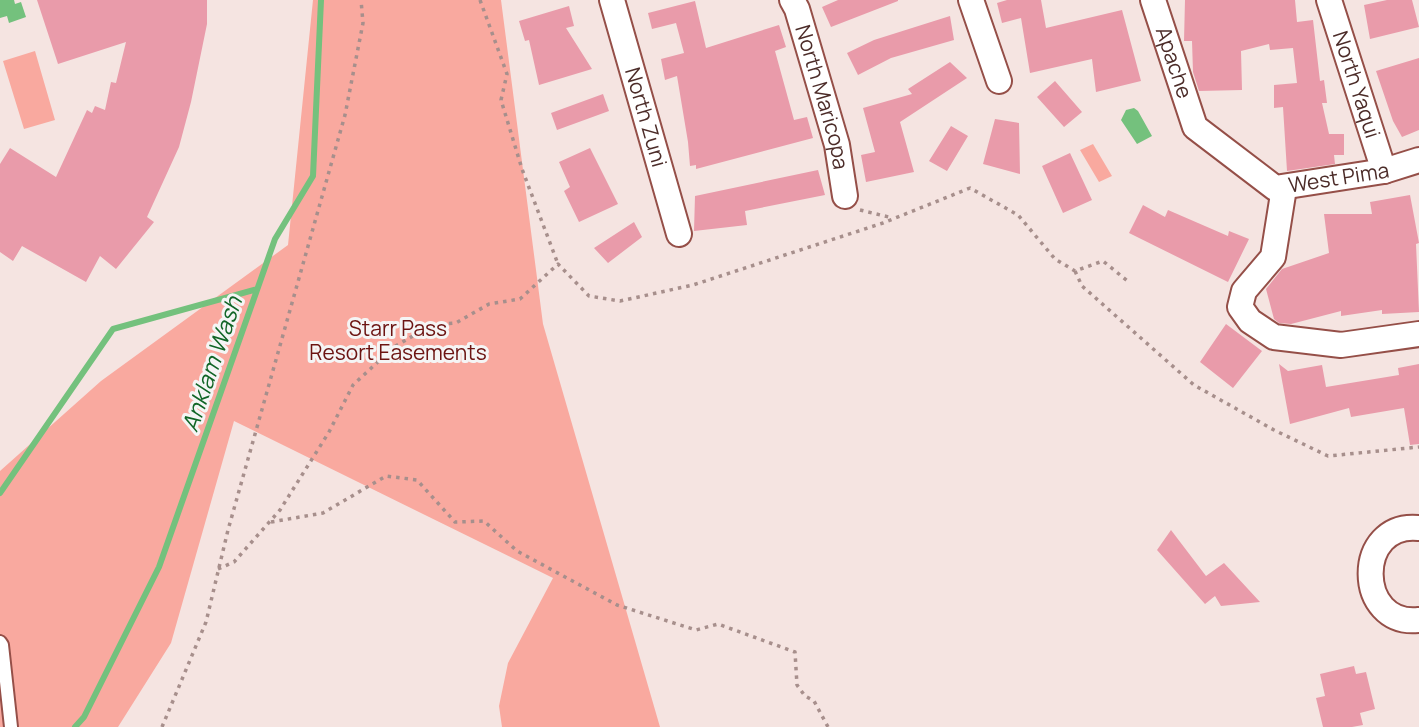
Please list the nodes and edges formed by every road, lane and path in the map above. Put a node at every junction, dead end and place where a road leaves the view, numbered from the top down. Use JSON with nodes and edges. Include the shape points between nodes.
{"nodes":[{"id":1,"x":361,"y":0,"type":"edge"},
{"id":2,"x":480,"y":0,"type":"edge"},
{"id":3,"x":612,"y":0,"type":"edge"},
{"id":4,"x":792,"y":0,"type":"edge"},
{"id":5,"x":971,"y":0,"type":"edge"},
{"id":6,"x":1153,"y":0,"type":"edge"},
{"id":7,"x":1329,"y":0,"type":"edge"},
{"id":8,"x":999,"y":81,"type":"dead end"},
{"id":9,"x":1195,"y":127,"type":"joint"},
{"id":10,"x":1419,"y":160,"type":"edge"},
{"id":11,"x":1384,"y":171,"type":"junction"},
{"id":12,"x":1283,"y":188,"type":"junction"},
{"id":13,"x":851,"y":202,"type":"joint"},
{"id":14,"x":895,"y":219,"type":"junction"},
{"id":15,"x":679,"y":234,"type":"dead end"},
{"id":16,"x":558,"y":264,"type":"junction"},
{"id":17,"x":1075,"y":271,"type":"junction"},
{"id":18,"x":1130,"y":283,"type":"dead end"},
{"id":19,"x":1419,"y":334,"type":"edge"},
{"id":20,"x":1419,"y":447,"type":"edge"},
{"id":21,"x":269,"y":522,"type":"junction"},
{"id":22,"x":1419,"y":528,"type":"edge"},
{"id":23,"x":218,"y":569,"type":"junction"},
{"id":24,"x":1419,"y":620,"type":"edge"},
{"id":25,"x":0,"y":642,"type":"edge"},
{"id":26,"x":11,"y":727,"type":"edge"},
{"id":27,"x":162,"y":727,"type":"edge"},
{"id":28,"x":828,"y":727,"type":"edge"}],
"edges":[{"from":1,"to":23,"type":"path","via":[[363,23],[345,115]]},
{"from":2,"to":16,"type":"path","via":[[507,74],[501,100]]},
{"from":3,"to":15,"type":"street","name":"North Zuni"},
{"from":4,"to":13,"type":"street","name":"North Maricopa"},
{"from":5,"to":8,"type":"street"},
{"from":6,"to":9,"type":"street","name":"Apache"},
{"from":7,"to":11,"type":"street","name":"North Yaqui"},
{"from":9,"to":12,"type":"street","name":"West Pima","via":[[1275,188]]},
{"from":10,"to":11,"type":"street","name":"West Pima"},
{"from":11,"to":12,"type":"street","name":"West Pima"},
{"from":12,"to":19,"type":"street","via":[[1273,257],[1244,291],[1240,307],[1250,321],[1274,337],[1340,345]]},
{"from":13,"to":14,"type":"path"},
{"from":14,"to":16,"type":"path","via":[[693,285],[620,301],[589,296]]},
{"from":14,"to":17,"type":"path","via":[[970,188],[1018,215],[1055,259]]},
{"from":16,"to":21,"type":"path","via":[[520,299],[489,304],[456,323],[432,325],[394,346],[353,385],[329,432]]},
{"from":17,"to":18,"type":"path","via":[[1102,261]]},
{"from":17,"to":20,"type":"path","via":[[1082,286],[1195,386],[1274,430],[1328,456]]},
{"from":21,"to":23,"type":"path","via":[[234,562]]},
{"from":21,"to":28,"type":"path","via":[[323,513],[386,476],[417,481],[454,522],[484,521],[517,551],[617,604],[696,630],[718,624],[795,652],[797,685],[814,701]]},
{"from":22,"to":24,"type":"street","via":[[1398,530],[1386,538],[1372,558],[1369,581],[1385,609],[1398,617]]},
{"from":23,"to":27,"type":"path","via":[[206,622]]},
{"from":25,"to":26,"type":"lane"}]}
